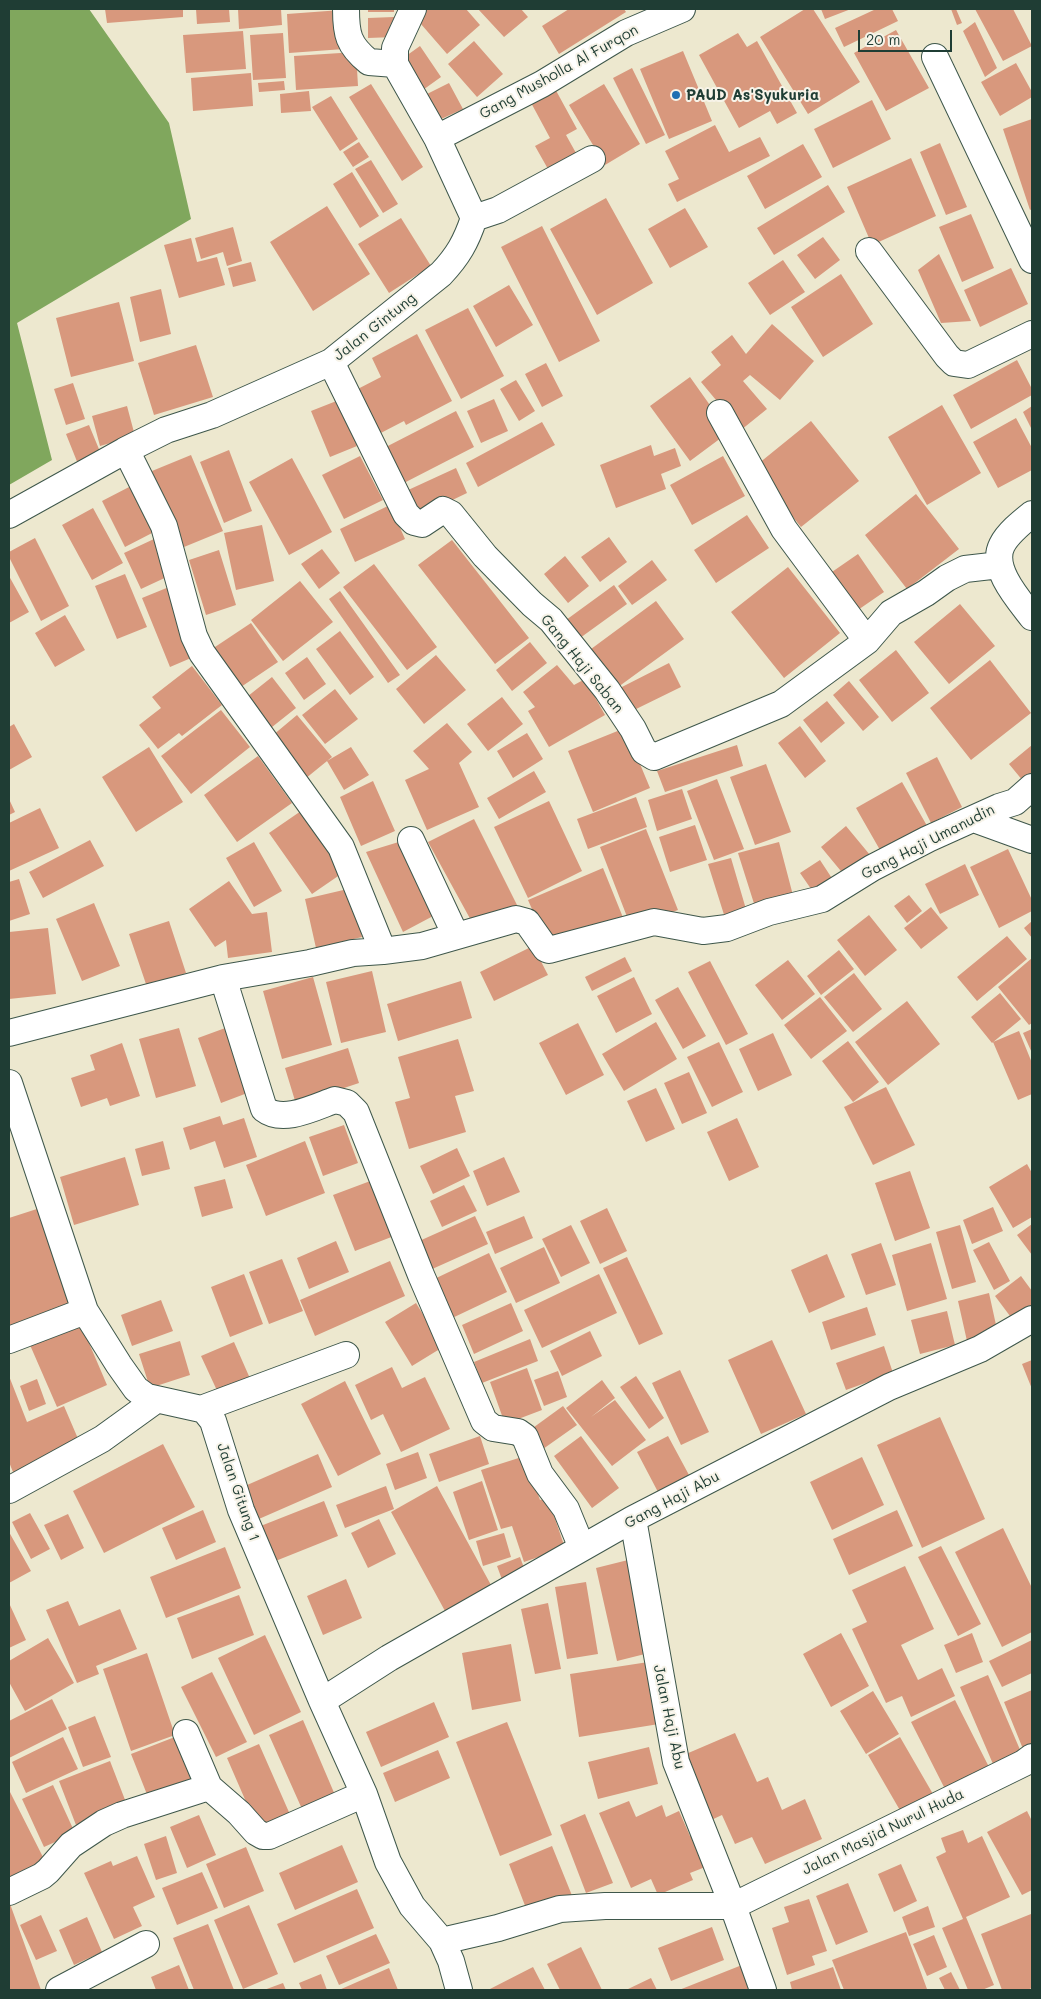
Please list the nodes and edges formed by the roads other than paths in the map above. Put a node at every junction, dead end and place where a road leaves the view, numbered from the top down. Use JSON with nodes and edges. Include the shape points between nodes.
{"nodes":[{"id":1,"x":346,"y":9,"type":"edge"},
{"id":2,"x":412,"y":9,"type":"edge"},
{"id":3,"x":682,"y":9,"type":"edge"},
{"id":4,"x":935,"y":57,"type":"dead end"},
{"id":5,"x":395,"y":64,"type":"junction"},
{"id":6,"x":437,"y":138,"type":"junction"},
{"id":7,"x":592,"y":159,"type":"dead end"},
{"id":8,"x":474,"y":218,"type":"junction"},
{"id":9,"x":869,"y":251,"type":"dead end"},
{"id":10,"x":1032,"y":260,"type":"edge"},
{"id":11,"x":1032,"y":334,"type":"edge"},
{"id":12,"x":332,"y":362,"type":"junction"},
{"id":13,"x":720,"y":413,"type":"dead end"},
{"id":14,"x":126,"y":450,"type":"junction"},
{"id":15,"x":1032,"y":514,"type":"edge"},
{"id":16,"x":9,"y":516,"type":"edge"},
{"id":17,"x":1000,"y":565,"type":"junction"},
{"id":18,"x":1032,"y":617,"type":"edge"},
{"id":19,"x":867,"y":641,"type":"junction"},
{"id":20,"x":1032,"y":787,"type":"edge"},
{"id":21,"x":974,"y":819,"type":"junction"},
{"id":22,"x":410,"y":840,"type":"dead end"},
{"id":23,"x":1032,"y":840,"type":"edge"},
{"id":24,"x":456,"y":936,"type":"junction"},
{"id":25,"x":383,"y":951,"type":"junction"},
{"id":26,"x":223,"y":978,"type":"junction"},
{"id":27,"x":9,"y":1033,"type":"edge"},
{"id":28,"x":9,"y":1083,"type":"edge"},
{"id":29,"x":85,"y":1311,"type":"junction"},
{"id":30,"x":1032,"y":1319,"type":"edge"},
{"id":31,"x":9,"y":1340,"type":"edge"},
{"id":32,"x":346,"y":1355,"type":"dead end"},
{"id":33,"x":156,"y":1400,"type":"junction"},
{"id":34,"x":201,"y":1409,"type":"junction"},
{"id":35,"x":9,"y":1490,"type":"edge"},
{"id":36,"x":633,"y":1519,"type":"junction"},
{"id":37,"x":582,"y":1548,"type":"junction"},
{"id":38,"x":322,"y":1701,"type":"junction"},
{"id":39,"x":186,"y":1733,"type":"dead end"},
{"id":40,"x":1029,"y":1766,"type":"edge"},
{"id":41,"x":209,"y":1787,"type":"junction"},
{"id":42,"x":364,"y":1794,"type":"junction"},
{"id":43,"x":9,"y":1892,"type":"edge"},
{"id":44,"x":733,"y":1906,"type":"junction"},
{"id":45,"x":442,"y":1941,"type":"junction"},
{"id":46,"x":146,"y":1944,"type":"dead end"},
{"id":47,"x":59,"y":1990,"type":"edge"},
{"id":48,"x":458,"y":1990,"type":"edge"},
{"id":49,"x":763,"y":1990,"type":"edge"}],
"edges":[{"from":1,"to":5,"type":"street","via":[[346,31],[354,48],[368,62]]},
{"from":2,"to":5,"type":"street","via":[[394,48]]},
{"from":3,"to":6,"type":"street","name":"Gang Musholla Al Furqon","via":[[626,33],[542,84]]},
{"from":4,"to":10,"type":"street"},
{"from":5,"to":6,"type":"street"},
{"from":6,"to":8,"type":"street"},
{"from":7,"to":8,"type":"street","via":[[498,210]]},
{"from":8,"to":12,"type":"street","name":"Jalan Gintung","via":[[466,243],[441,274]]},
{"from":9,"to":11,"type":"street","via":[[954,363],[968,365]]},
{"from":12,"to":14,"type":"street","name":"Jalan Gintung","via":[[212,415],[166,430]]},
{"from":12,"to":19,"type":"street","name":"Gang Haji Saban","via":[[410,519],[422,524],[443,510],[451,514],[485,556],[551,620],[607,690],[644,751],[654,757],[781,704]]},
{"from":13,"to":19,"type":"street","via":[[784,529]]},
{"from":14,"to":16,"type":"street","name":"Jalan Gintung"},
{"from":14,"to":25,"type":"street","via":[[164,526],[194,636],[202,653],[341,847]]},
{"from":15,"to":17,"type":"street","via":[[1002,544]]},
{"from":17,"to":18,"type":"street","via":[[1007,583]]},
{"from":17,"to":19,"type":"street","via":[[965,570],[946,578],[891,613]]},
{"from":20,"to":21,"type":"street","name":"Gang Haji Umanudin","via":[[1015,802]]},
{"from":21,"to":23,"type":"street"},
{"from":21,"to":24,"type":"street","name":"Gang Haji Umanudin","via":[[872,868],[822,899],[769,912],[727,928],[704,931],[654,922],[549,950],[526,922],[516,918]]},
{"from":22,"to":24,"type":"street"},
{"from":24,"to":25,"type":"street","via":[[422,946]]},
{"from":25,"to":26,"type":"street","via":[[352,953]]},
{"from":26,"to":27,"type":"street"},
{"from":26,"to":37,"type":"street","via":[[264,1109],[284,1116],[336,1100],[356,1112],[484,1421],[492,1428],[518,1432],[525,1437],[540,1474],[571,1518]]},
{"from":28,"to":29,"type":"street"},
{"from":29,"to":31,"type":"street"},
{"from":29,"to":33,"type":"street","via":[[136,1389]]},
{"from":30,"to":36,"type":"street","name":"Gang Haji Abu","via":[[980,1349],[889,1387]]},
{"from":32,"to":34,"type":"street"},
{"from":33,"to":34,"type":"street"},
{"from":33,"to":35,"type":"street","via":[[102,1440]]},
{"from":34,"to":38,"type":"street","name":"Jalan Gitung 1","via":[[213,1421],[241,1510]]},
{"from":36,"to":37,"type":"street","name":"Gang Haji Abu"},
{"from":36,"to":44,"type":"street","name":"Jalan Haji Abu","via":[[676,1762]]},
{"from":37,"to":38,"type":"street","name":"Gang Haji Abu","via":[[389,1658]]},
{"from":38,"to":42,"type":"street","name":"Jalan Gitung 1"},
{"from":39,"to":41,"type":"street"},
{"from":40,"to":44,"type":"street","name":"Jalan Masjid Nurul Huda"},
{"from":41,"to":42,"type":"street","via":[[263,1836],[270,1836]]},
{"from":41,"to":43,"type":"street","via":[[104,1823],[71,1845],[42,1876]]},
{"from":42,"to":45,"type":"street","name":"Jalan Gitung 1","via":[[388,1862],[412,1906]]},
{"from":44,"to":45,"type":"street","via":[[560,1909]]},
{"from":44,"to":49,"type":"street","name":"Jalan Haji Abu"},
{"from":45,"to":48,"type":"street","name":"Jalan Gitung 1"},
{"from":46,"to":47,"type":"street"}]}
